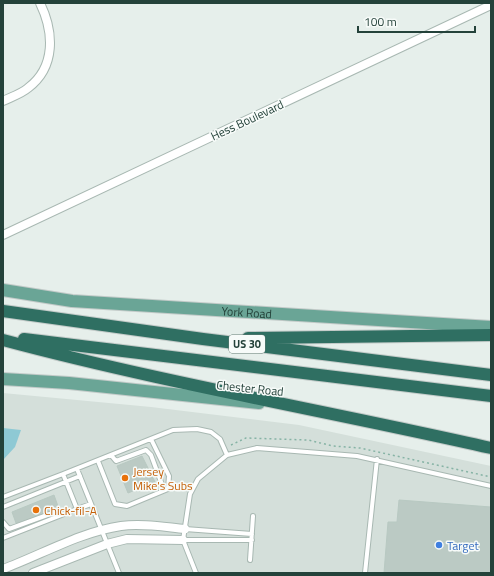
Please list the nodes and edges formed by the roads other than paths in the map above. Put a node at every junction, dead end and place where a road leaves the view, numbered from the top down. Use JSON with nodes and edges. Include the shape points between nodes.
{"nodes":[{"id":1,"x":40,"y":3,"type":"edge"},
{"id":2,"x":491,"y":5,"type":"edge"},
{"id":3,"x":3,"y":101,"type":"edge"},
{"id":4,"x":3,"y":235,"type":"edge"},
{"id":5,"x":3,"y":290,"type":"edge"},
{"id":6,"x":3,"y":311,"type":"edge"},
{"id":7,"x":491,"y":327,"type":"edge"},
{"id":8,"x":491,"y":335,"type":"edge"},
{"id":9,"x":3,"y":336,"type":"edge"},
{"id":10,"x":203,"y":339,"type":"junction"},
{"id":11,"x":3,"y":340,"type":"edge"},
{"id":12,"x":491,"y":375,"type":"edge"},
{"id":13,"x":3,"y":379,"type":"edge"},
{"id":14,"x":491,"y":396,"type":"edge"},
{"id":15,"x":314,"y":409,"type":"junction"},
{"id":16,"x":151,"y":439,"type":"junction"},
{"id":17,"x":491,"y":448,"type":"edge"},
{"id":18,"x":111,"y":455,"type":"junction"},
{"id":19,"x":226,"y":455,"type":"junction"},
{"id":20,"x":377,"y":460,"type":"junction"},
{"id":21,"x":98,"y":461,"type":"junction"},
{"id":22,"x":77,"y":469,"type":"junction"},
{"id":23,"x":63,"y":474,"type":"junction"},
{"id":24,"x":80,"y":476,"type":"junction"},
{"id":25,"x":66,"y":481,"type":"junction"},
{"id":26,"x":491,"y":486,"type":"edge"},
{"id":27,"x":164,"y":490,"type":"junction"},
{"id":28,"x":3,"y":497,"type":"edge"},
{"id":29,"x":91,"y":504,"type":"junction"},
{"id":30,"x":3,"y":506,"type":"edge"},
{"id":31,"x":77,"y":510,"type":"junction"},
{"id":32,"x":65,"y":514,"type":"junction"},
{"id":33,"x":253,"y":516,"type":"dead end"},
{"id":34,"x":3,"y":522,"type":"edge"},
{"id":35,"x":185,"y":529,"type":"junction"},
{"id":36,"x":102,"y":530,"type":"junction"},
{"id":37,"x":252,"y":534,"type":"junction"},
{"id":38,"x":3,"y":538,"type":"edge"},
{"id":39,"x":183,"y":540,"type":"junction"},
{"id":40,"x":252,"y":540,"type":"junction"},
{"id":41,"x":107,"y":544,"type":"junction"},
{"id":42,"x":250,"y":560,"type":"dead end"},
{"id":43,"x":3,"y":569,"type":"edge"},
{"id":44,"x":33,"y":573,"type":"edge"},
{"id":45,"x":119,"y":573,"type":"edge"},
{"id":46,"x":196,"y":573,"type":"edge"},
{"id":47,"x":365,"y":573,"type":"edge"}],
"edges":[{"from":1,"to":3,"type":"street","via":[[50,30],[50,52],[46,66],[29,88]]},
{"from":2,"to":4,"type":"street","name":"Hess Boulevard"},
{"from":5,"to":7,"type":"main road","name":"York Road","via":[[72,301]]},
{"from":6,"to":10,"type":"highway","number":"US 30"},
{"from":8,"to":10,"type":"highway"},
{"from":9,"to":14,"type":"highway","number":"US 30"},
{"from":10,"to":12,"type":"highway","number":"US 30"},
{"from":11,"to":15,"type":"highway","via":[[173,381]]},
{"from":13,"to":15,"type":"main road","name":"Chester Road","via":[[69,383]]},
{"from":15,"to":17,"type":"highway","name":"Chester Road"},
{"from":16,"to":18,"type":"lane"},
{"from":16,"to":19,"type":"lane","via":[[173,430],[197,429],[211,432],[220,439]]},
{"from":16,"to":27,"type":"lane","via":[[169,476],[168,489]]},
{"from":18,"to":21,"type":"lane"},
{"from":18,"to":27,"type":"lane","via":[[116,462],[146,450],[151,455]]},
{"from":19,"to":20,"type":"lane","via":[[257,448],[358,456]]},
{"from":19,"to":35,"type":"lane","via":[[198,479],[190,494]]},
{"from":20,"to":26,"type":"lane"},
{"from":20,"to":47,"type":"lane"},
{"from":21,"to":22,"type":"lane"},
{"from":21,"to":27,"type":"lane","via":[[115,504],[127,506]]},
{"from":22,"to":23,"type":"lane"},
{"from":22,"to":24,"type":"lane"},
{"from":23,"to":25,"type":"lane"},
{"from":23,"to":28,"type":"lane"},
{"from":24,"to":25,"type":"lane"},
{"from":24,"to":29,"type":"lane"},
{"from":25,"to":30,"type":"lane"},
{"from":25,"to":31,"type":"lane"},
{"from":29,"to":31,"type":"lane"},
{"from":29,"to":36,"type":"lane"},
{"from":31,"to":32,"type":"lane"},
{"from":32,"to":34,"type":"lane","via":[[50,514],[9,529]]},
{"from":32,"to":38,"type":"lane"},
{"from":33,"to":37,"type":"lane"},
{"from":35,"to":36,"type":"street","via":[[149,525]]},
{"from":35,"to":37,"type":"lane"},
{"from":35,"to":39,"type":"lane"},
{"from":36,"to":41,"type":"lane"},
{"from":36,"to":43,"type":"street"},
{"from":37,"to":40,"type":"lane"},
{"from":39,"to":40,"type":"lane"},
{"from":39,"to":41,"type":"street","via":[[127,539]]},
{"from":39,"to":46,"type":"lane"},
{"from":40,"to":42,"type":"lane"},
{"from":41,"to":44,"type":"street"},
{"from":41,"to":45,"type":"lane"}]}
